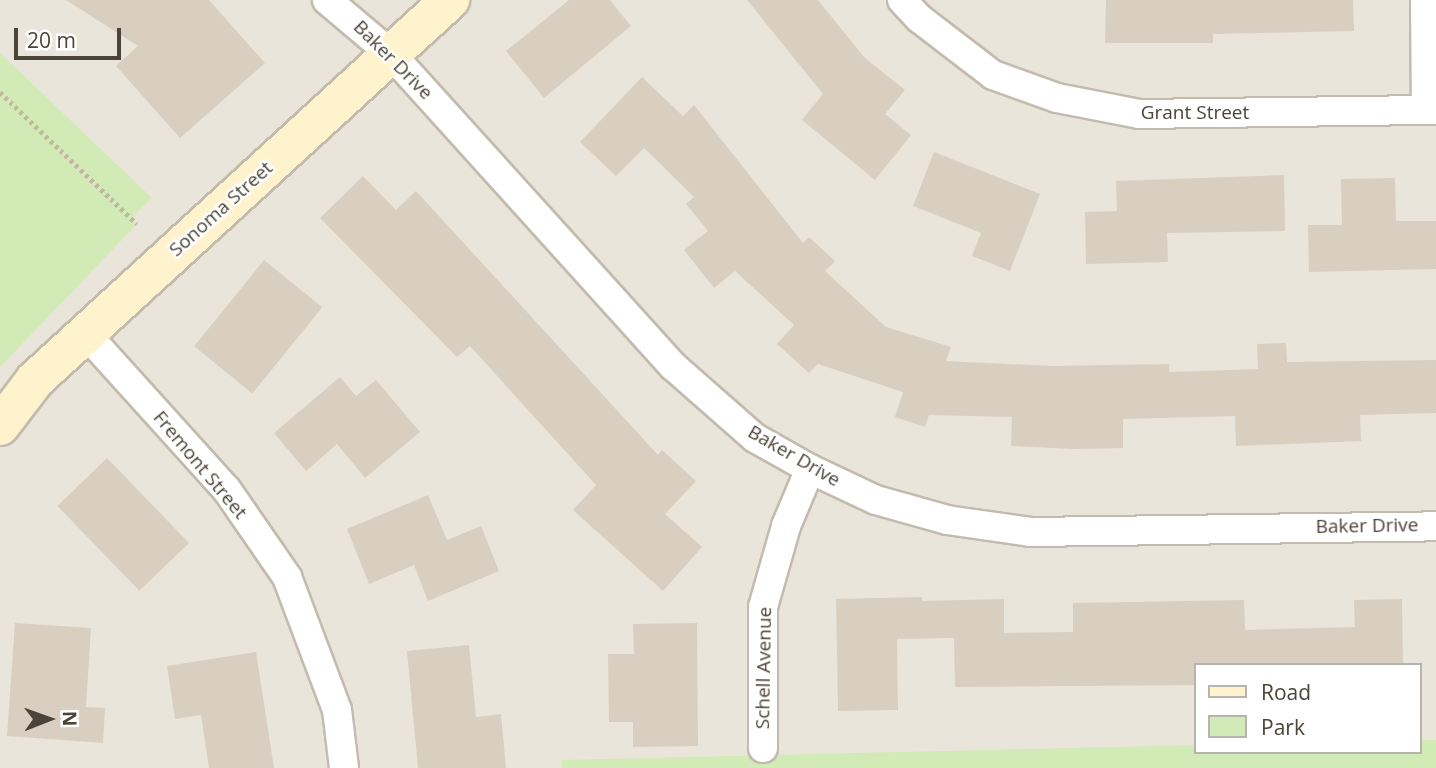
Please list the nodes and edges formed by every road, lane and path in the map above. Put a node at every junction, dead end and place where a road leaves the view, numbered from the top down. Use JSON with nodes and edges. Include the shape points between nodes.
{"nodes":[{"id":1,"x":327,"y":0,"type":"edge"},
{"id":2,"x":450,"y":0,"type":"edge"},
{"id":3,"x":902,"y":0,"type":"edge"},
{"id":4,"x":1425,"y":0,"type":"edge"},
{"id":5,"x":391,"y":54,"type":"junction"},
{"id":6,"x":0,"y":92,"type":"edge"},
{"id":7,"x":1431,"y":110,"type":"edge"},
{"id":8,"x":137,"y":224,"type":"dead end"},
{"id":9,"x":86,"y":334,"type":"junction"},
{"id":10,"x":0,"y":426,"type":"edge"},
{"id":11,"x":810,"y":469,"type":"junction"},
{"id":12,"x":1436,"y":526,"type":"edge"},
{"id":13,"x":763,"y":748,"type":"dead end"},
{"id":14,"x":344,"y":768,"type":"edge"}],
"edges":[{"from":1,"to":5,"type":"street","name":"Baker Drive"},
{"from":2,"to":5,"type":"street","name":"Sonoma Street"},
{"from":3,"to":7,"type":"street","name":"Grant Street","via":[[993,75],[1057,98],[1139,114]]},
{"from":4,"to":7,"type":"street"},
{"from":5,"to":9,"type":"street","name":"Sonoma Street"},
{"from":5,"to":11,"type":"street","name":"Baker Drive","via":[[673,366],[755,438]]},
{"from":6,"to":8,"type":"path"},
{"from":9,"to":10,"type":"street","name":"Sonoma Street","via":[[35,380]]},
{"from":9,"to":14,"type":"street","name":"Fremont Street","via":[[227,490],[287,577],[337,710]]},
{"from":11,"to":12,"type":"street","name":"Baker Drive","via":[[876,500],[947,520],[1030,532]]},
{"from":11,"to":13,"type":"street","name":"Schell Avenue","via":[[786,526],[763,607]]}]}
